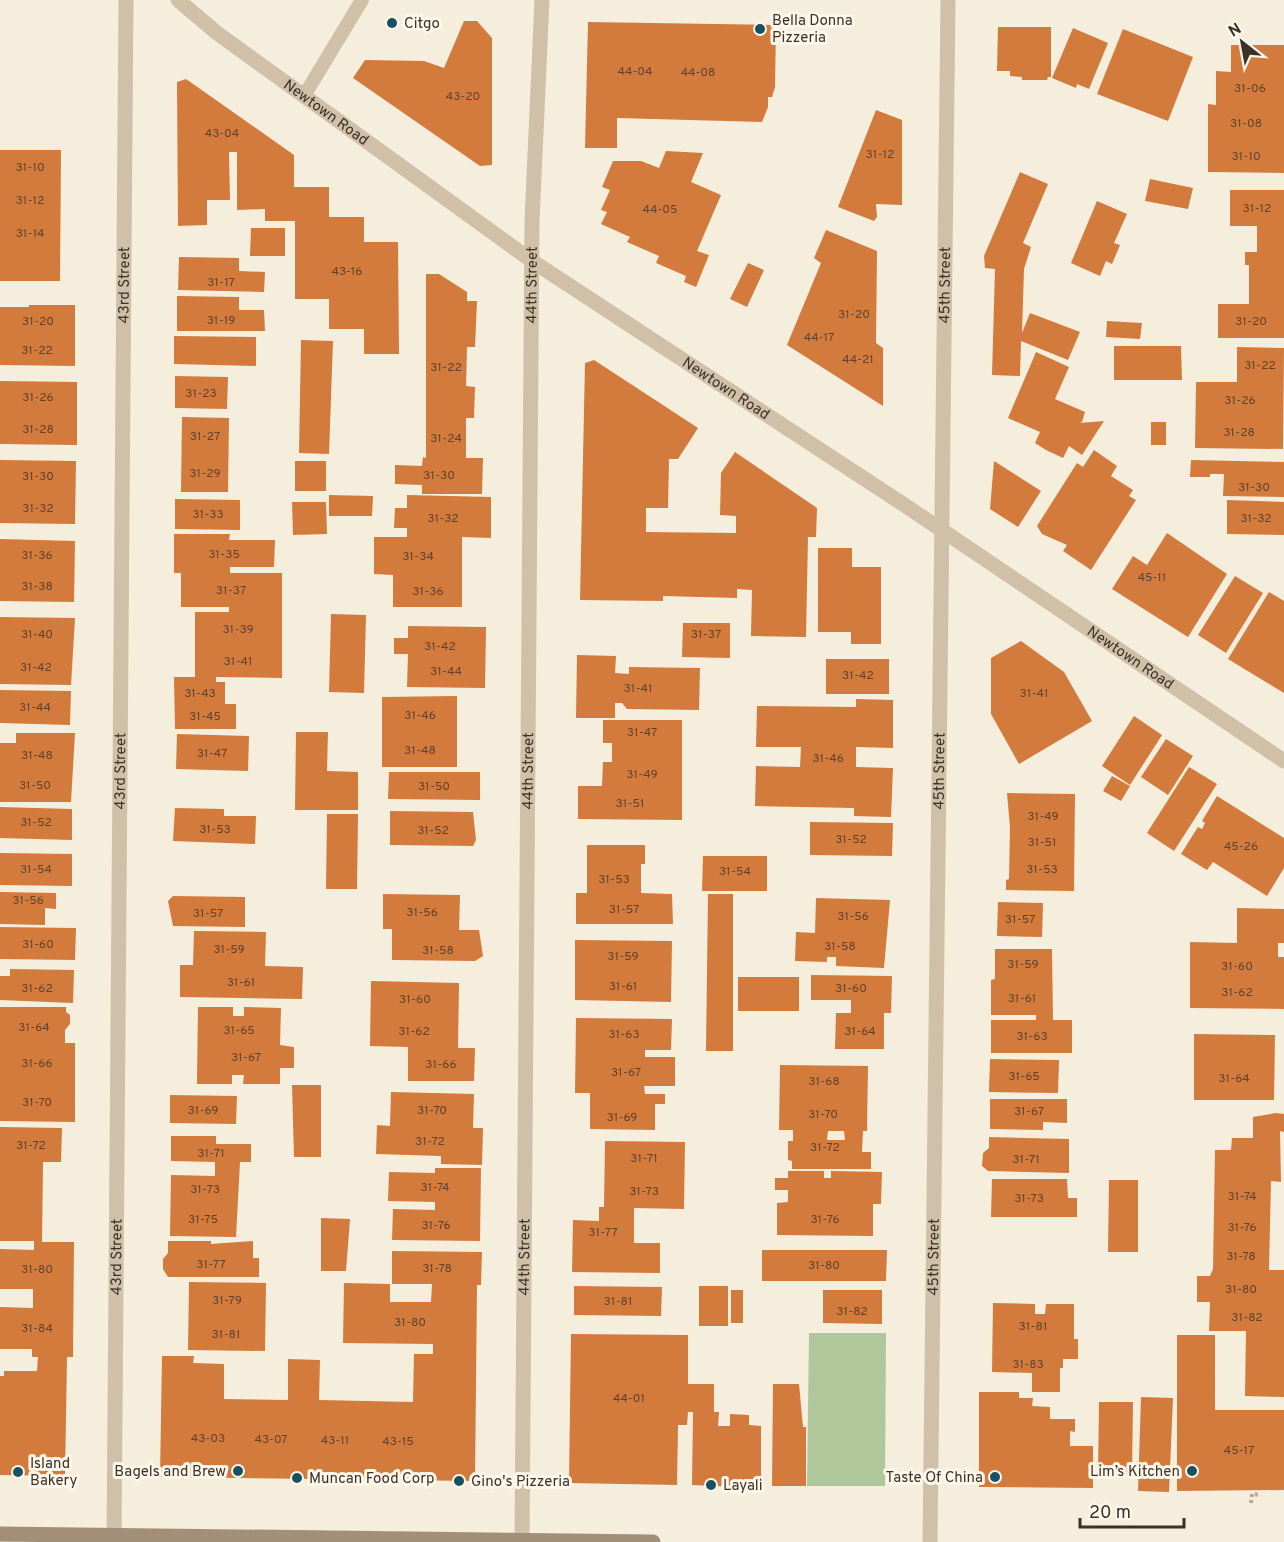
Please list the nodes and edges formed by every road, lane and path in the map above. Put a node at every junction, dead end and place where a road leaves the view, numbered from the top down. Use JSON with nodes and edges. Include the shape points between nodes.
{"nodes":[{"id":1,"x":126,"y":0,"type":"edge"},
{"id":2,"x":178,"y":0,"type":"edge"},
{"id":3,"x":362,"y":0,"type":"edge"},
{"id":4,"x":542,"y":0,"type":"edge"},
{"id":5,"x":948,"y":0,"type":"edge"},
{"id":6,"x":304,"y":96,"type":"junction"},
{"id":7,"x":532,"y":261,"type":"junction"},
{"id":8,"x":940,"y":531,"type":"junction"},
{"id":9,"x":1284,"y":761,"type":"edge"},
{"id":10,"x":1261,"y":1495,"type":"dead end"},
{"id":11,"x":1251,"y":1503,"type":"dead end"},
{"id":12,"x":0,"y":1534,"type":"edge"},
{"id":13,"x":114,"y":1539,"type":"edge"},
{"id":14,"x":522,"y":1541,"type":"edge"},
{"id":15,"x":653,"y":1542,"type":"edge"},
{"id":16,"x":930,"y":1542,"type":"edge"}],
"edges":[{"from":1,"to":13,"type":"street","name":"43rd Street"},
{"from":2,"to":6,"type":"street","name":"Newtown Road"},
{"from":3,"to":6,"type":"lane"},
{"from":4,"to":7,"type":"street","name":"44th Street"},
{"from":5,"to":8,"type":"street","name":"45th Street"},
{"from":6,"to":7,"type":"street","name":"Newtown Road"},
{"from":7,"to":8,"type":"street","name":"Newtown Road"},
{"from":7,"to":14,"type":"street","name":"44th Street"},
{"from":8,"to":9,"type":"street","name":"Newtown Road"},
{"from":8,"to":16,"type":"street","name":"45th Street"},
{"from":10,"to":11,"type":"path","via":[[1252,1494]]},
{"from":12,"to":13,"type":"main road"},
{"from":13,"to":14,"type":"main road"},
{"from":14,"to":15,"type":"main road"}]}
